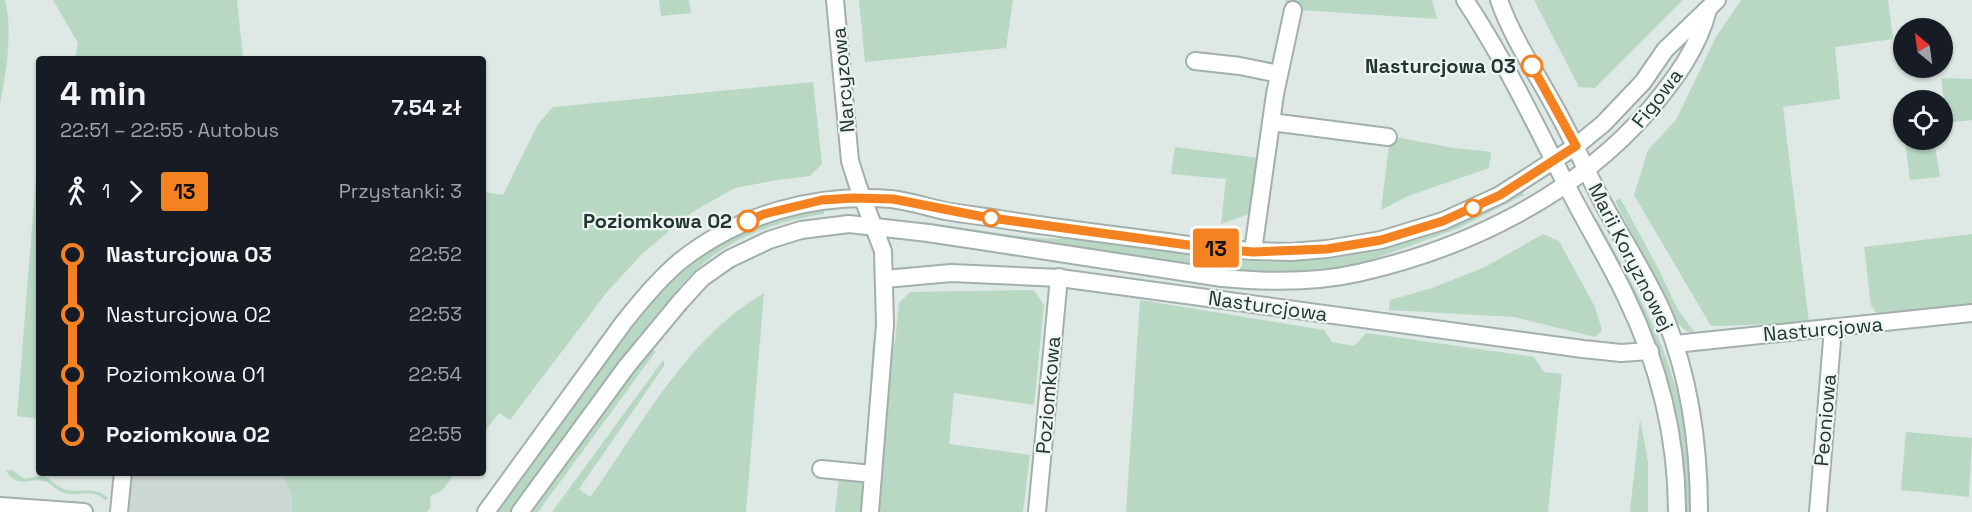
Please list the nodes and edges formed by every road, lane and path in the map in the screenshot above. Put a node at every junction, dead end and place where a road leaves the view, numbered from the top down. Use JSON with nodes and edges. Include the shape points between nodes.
{"nodes":[{"id":1,"x":835,"y":0,"type":"edge"},
{"id":2,"x":1498,"y":0,"type":"edge"},
{"id":3,"x":1467,"y":3,"type":"edge"},
{"id":4,"x":1712,"y":5,"type":"edge"},
{"id":5,"x":1293,"y":9,"type":"dead end"},
{"id":6,"x":1195,"y":61,"type":"dead end"},
{"id":7,"x":1279,"y":74,"type":"junction"},
{"id":8,"x":1271,"y":122,"type":"junction"},
{"id":9,"x":1388,"y":137,"type":"dead end"},
{"id":10,"x":1576,"y":146,"type":"junction"},
{"id":11,"x":1554,"y":161,"type":"junction"},
{"id":12,"x":1586,"y":170,"type":"junction"},
{"id":13,"x":1566,"y":185,"type":"junction"},
{"id":14,"x":863,"y":199,"type":"junction"},
{"id":15,"x":875,"y":228,"type":"junction"},
{"id":16,"x":1253,"y":252,"type":"junction"},
{"id":17,"x":1059,"y":278,"type":"junction"},
{"id":18,"x":885,"y":279,"type":"junction"},
{"id":19,"x":1972,"y":314,"type":"edge"},
{"id":20,"x":1833,"y":328,"type":"junction"},
{"id":21,"x":1675,"y":344,"type":"junction"},
{"id":22,"x":1650,"y":351,"type":"junction"},
{"id":23,"x":821,"y":469,"type":"dead end"},
{"id":24,"x":873,"y":474,"type":"junction"},
{"id":25,"x":123,"y":476,"type":"edge"},
{"id":26,"x":0,"y":506,"type":"edge"},
{"id":27,"x":84,"y":512,"type":"edge"},
{"id":28,"x":119,"y":512,"type":"edge"},
{"id":29,"x":486,"y":512,"type":"edge"},
{"id":30,"x":520,"y":512,"type":"edge"},
{"id":31,"x":870,"y":512,"type":"edge"},
{"id":32,"x":1037,"y":512,"type":"edge"},
{"id":33,"x":1677,"y":512,"type":"edge"},
{"id":34,"x":1699,"y":512,"type":"edge"},
{"id":35,"x":1818,"y":512,"type":"edge"}],
"edges":[{"from":1,"to":14,"type":"street","name":"Narcyzowa","via":[[850,160]]},
{"from":2,"to":10,"type":"street","name":"Marii Koryznowej"},
{"from":3,"to":11,"type":"street","name":"Marii Koryznowej"},
{"from":4,"to":10,"type":"street","name":"Figowa","via":[[1665,51],[1635,91]]},
{"from":4,"to":12,"type":"street","name":"Figowa","via":[[1676,78],[1631,131]]},
{"from":5,"to":7,"type":"street"},
{"from":6,"to":7,"type":"street"},
{"from":7,"to":8,"type":"street"},
{"from":8,"to":9,"type":"street"},
{"from":8,"to":16,"type":"street"},
{"from":10,"to":11,"type":"street","name":"Figowa"},
{"from":10,"to":12,"type":"street","name":"Marii Koryznowej"},
{"from":11,"to":13,"type":"street","name":"Marii Koryznowej"},
{"from":11,"to":16,"type":"street","name":"Figowa","via":[[1500,195],[1422,229],[1327,249]]},
{"from":12,"to":13,"type":"street","name":"Figowa"},
{"from":12,"to":21,"type":"street","name":"Marii Koryznowej","via":[[1650,286]]},
{"from":13,"to":15,"type":"street","name":"Figowa","via":[[1500,223],[1435,252],[1357,273],[1300,279],[1222,278]]},
{"from":13,"to":22,"type":"street","name":"Marii Koryznowej","via":[[1626,296]]},
{"from":14,"to":15,"type":"street","name":"Narcyzowa"},
{"from":14,"to":16,"type":"street","name":"Figowa","via":[[893,199],[1009,221]]},
{"from":14,"to":29,"type":"street","name":"Figowa","via":[[822,200],[764,214],[708,241],[678,263],[624,322]]},
{"from":15,"to":18,"type":"street","name":"Narcyzowa","via":[[883,251]]},
{"from":15,"to":30,"type":"street","name":"Figowa","via":[[835,224],[801,230],[752,247],[702,278],[658,326]]},
{"from":17,"to":18,"type":"street","name":"Nasturcjowa","via":[[951,273]]},
{"from":17,"to":22,"type":"street","name":"Nasturcjowa","via":[[1583,349]]},
{"from":17,"to":32,"type":"street","name":"Poziomkowa"},
{"from":18,"to":24,"type":"street","name":"Narcyzowa"},
{"from":19,"to":20,"type":"street","name":"Nasturcjowa"},
{"from":20,"to":21,"type":"street","name":"Nasturcjowa"},
{"from":20,"to":35,"type":"street","name":"Peoniowa"},
{"from":21,"to":34,"type":"street","name":"Marii Koryznowej","via":[[1694,428]]},
{"from":22,"to":33,"type":"street","name":"Marii Koryznowej","via":[[1673,441]]},
{"from":23,"to":24,"type":"street"},
{"from":24,"to":31,"type":"street","name":"Narcyzowa"},
{"from":25,"to":28,"type":"street"},
{"from":26,"to":27,"type":"street"}]}
